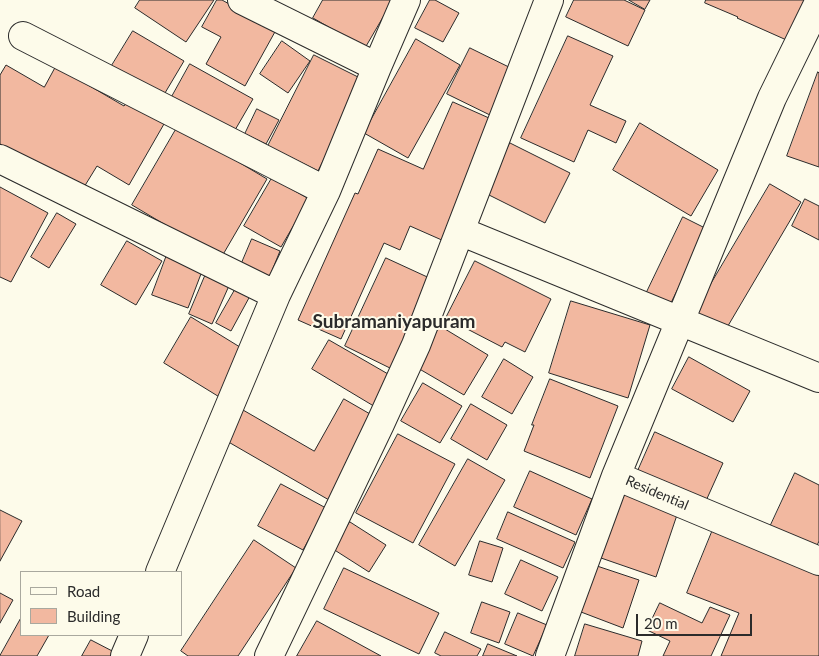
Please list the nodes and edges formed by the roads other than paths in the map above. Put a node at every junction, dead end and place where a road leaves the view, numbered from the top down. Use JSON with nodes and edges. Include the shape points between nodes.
{"nodes":[{"id":1,"x":242,"y":0,"type":"edge"},
{"id":2,"x":406,"y":0,"type":"edge"},
{"id":3,"x":548,"y":0,"type":"edge"},
{"id":4,"x":819,"y":2,"type":"edge"},
{"id":5,"x":23,"y":36,"type":"dead end"},
{"id":6,"x":811,"y":36,"type":"edge"},
{"id":7,"x":377,"y":67,"type":"junction"},
{"id":8,"x":0,"y":159,"type":"edge"},
{"id":9,"x":326,"y":192,"type":"junction"},
{"id":10,"x":460,"y":231,"type":"junction"},
{"id":11,"x":276,"y":296,"type":"junction"},
{"id":12,"x":680,"y":322,"type":"junction"},
{"id":13,"x":819,"y":378,"type":"edge"},
{"id":14,"x":616,"y":476,"type":"junction"},
{"id":15,"x":819,"y":561,"type":"edge"},
{"id":16,"x":160,"y":571,"type":"edge"},
{"id":17,"x":134,"y":636,"type":"edge"},
{"id":18,"x":125,"y":656,"type":"edge"},
{"id":19,"x":269,"y":656,"type":"edge"},
{"id":20,"x":550,"y":656,"type":"edge"}],
"edges":[{"from":1,"to":7,"type":"street"},
{"from":2,"to":7,"type":"street"},
{"from":3,"to":10,"type":"street"},
{"from":4,"to":6,"type":"street"},
{"from":5,"to":9,"type":"street"},
{"from":6,"to":12,"type":"street","via":[[772,98]]},
{"from":7,"to":9,"type":"street"},
{"from":8,"to":11,"type":"street"},
{"from":9,"to":11,"type":"street"},
{"from":10,"to":12,"type":"street"},
{"from":10,"to":19,"type":"street","via":[[416,344]]},
{"from":11,"to":16,"type":"street"},
{"from":12,"to":13,"type":"street"},
{"from":12,"to":14,"type":"street"},
{"from":14,"to":15,"type":"street","name":"Residential"},
{"from":14,"to":20,"type":"street","name":"Residential"},
{"from":17,"to":18,"type":"street"}]}
